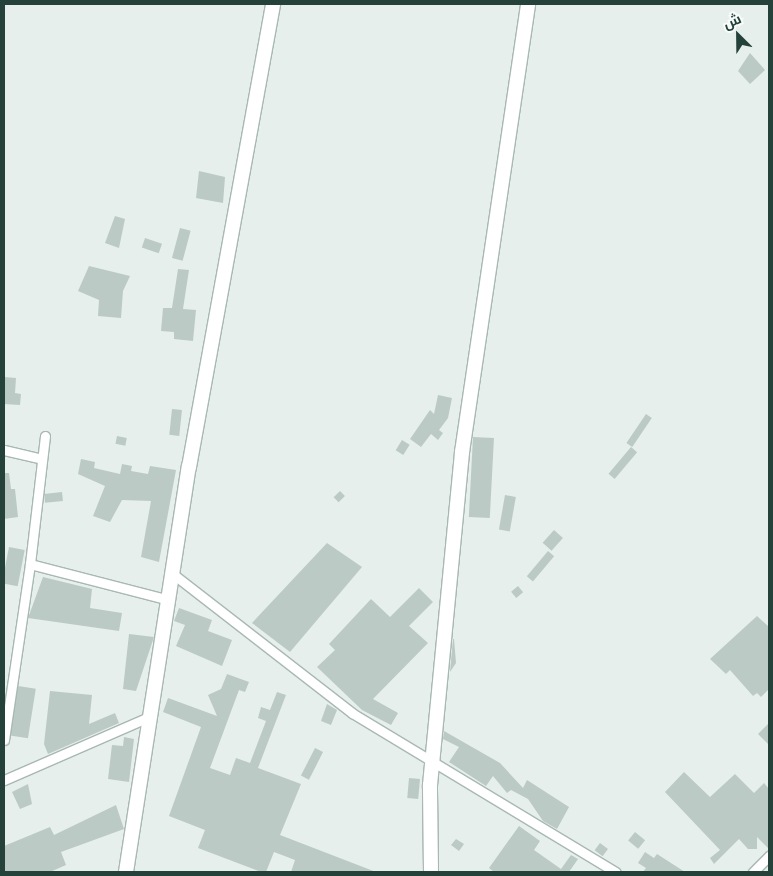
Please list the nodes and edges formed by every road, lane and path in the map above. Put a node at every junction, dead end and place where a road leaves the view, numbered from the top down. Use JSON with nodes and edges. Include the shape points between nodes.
{"nodes":[{"id":1,"x":273,"y":4,"type":"edge"},
{"id":2,"x":528,"y":4,"type":"edge"},
{"id":3,"x":45,"y":436,"type":"dead end"},
{"id":4,"x":4,"y":450,"type":"edge"},
{"id":5,"x":42,"y":459,"type":"junction"},
{"id":6,"x":30,"y":564,"type":"junction"},
{"id":7,"x":173,"y":574,"type":"junction"},
{"id":8,"x":169,"y":600,"type":"junction"},
{"id":9,"x":148,"y":717,"type":"junction"},
{"id":10,"x":4,"y":740,"type":"edge"},
{"id":11,"x":432,"y":763,"type":"junction"},
{"id":12,"x":4,"y":780,"type":"edge"},
{"id":13,"x":769,"y":856,"type":"edge"},
{"id":14,"x":118,"y":872,"type":"edge"},
{"id":15,"x":126,"y":872,"type":"edge"},
{"id":16,"x":431,"y":872,"type":"edge"},
{"id":17,"x":616,"y":872,"type":"edge"},
{"id":18,"x":753,"y":872,"type":"edge"}],
"edges":[{"from":1,"to":7,"type":"main road"},
{"from":2,"to":11,"type":"main road","via":[[462,452]]},
{"from":3,"to":5,"type":"street"},
{"from":4,"to":5,"type":"street"},
{"from":5,"to":6,"type":"street"},
{"from":6,"to":8,"type":"street"},
{"from":6,"to":10,"type":"street"},
{"from":7,"to":8,"type":"main road"},
{"from":7,"to":11,"type":"street","via":[[352,713]]},
{"from":8,"to":9,"type":"main road"},
{"from":9,"to":12,"type":"street"},
{"from":9,"to":15,"type":"main road"},
{"from":11,"to":16,"type":"main road"},
{"from":11,"to":17,"type":"street"},
{"from":13,"to":18,"type":"street"},
{"from":14,"to":15,"type":"street"}]}
